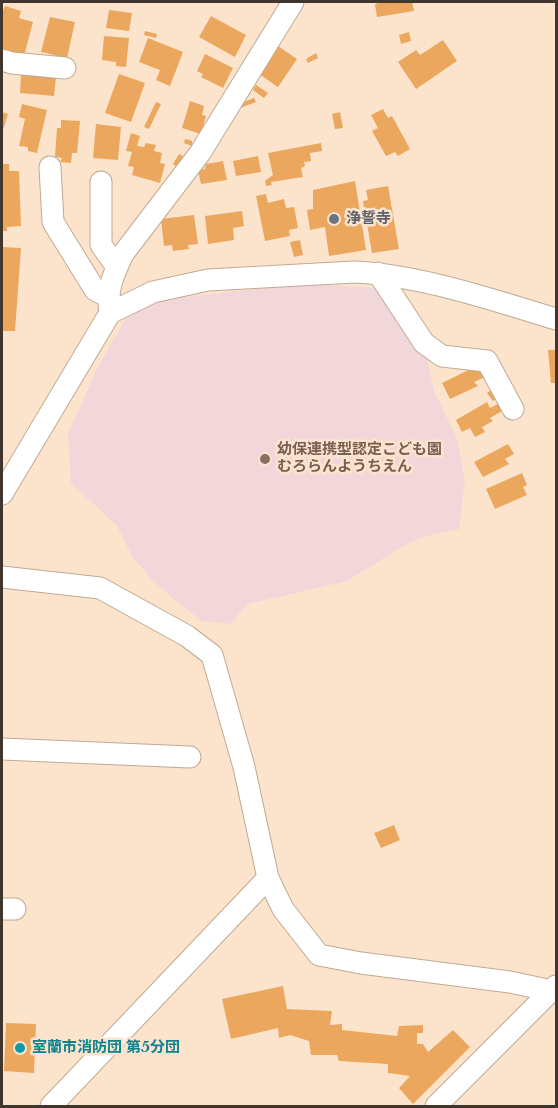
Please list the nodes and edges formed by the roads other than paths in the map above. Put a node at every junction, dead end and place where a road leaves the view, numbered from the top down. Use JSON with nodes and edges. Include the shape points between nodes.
{"nodes":[{"id":1,"x":293,"y":2,"type":"edge"},
{"id":2,"x":2,"y":60,"type":"edge"},
{"id":3,"x":65,"y":68,"type":"dead end"},
{"id":4,"x":50,"y":167,"type":"dead end"},
{"id":5,"x":100,"y":182,"type":"dead end"},
{"id":6,"x":117,"y":267,"type":"junction"},
{"id":7,"x":378,"y":273,"type":"junction"},
{"id":8,"x":109,"y":304,"type":"junction"},
{"id":9,"x":556,"y":319,"type":"edge"},
{"id":10,"x":513,"y":409,"type":"dead end"},
{"id":11,"x":2,"y":494,"type":"edge"},
{"id":12,"x":2,"y":577,"type":"edge"},
{"id":13,"x":2,"y":749,"type":"edge"},
{"id":14,"x":190,"y":757,"type":"dead end"},
{"id":15,"x":268,"y":878,"type":"junction"},
{"id":16,"x":554,"y":988,"type":"edge"},
{"id":17,"x":447,"y":1103,"type":"edge"},
{"id":18,"x":51,"y":1107,"type":"edge"}],
"edges":[{"from":1,"to":6,"type":"street","via":[[200,153]]},
{"from":2,"to":3,"type":"street"},
{"from":4,"to":8,"type":"street","via":[[53,222],[95,290]]},
{"from":5,"to":6,"type":"street","via":[[101,245]]},
{"from":6,"to":8,"type":"street"},
{"from":7,"to":8,"type":"street","via":[[208,280]]},
{"from":7,"to":9,"type":"street","via":[[441,286]]},
{"from":7,"to":10,"type":"street","via":[[424,343],[442,356],[487,361]]},
{"from":8,"to":11,"type":"street"},
{"from":12,"to":15,"type":"street","via":[[100,588],[187,636],[212,655],[244,768]]},
{"from":13,"to":14,"type":"street"},
{"from":15,"to":16,"type":"street","via":[[283,909],[319,955]]},
{"from":15,"to":18,"type":"street"},
{"from":16,"to":17,"type":"street"}]}
